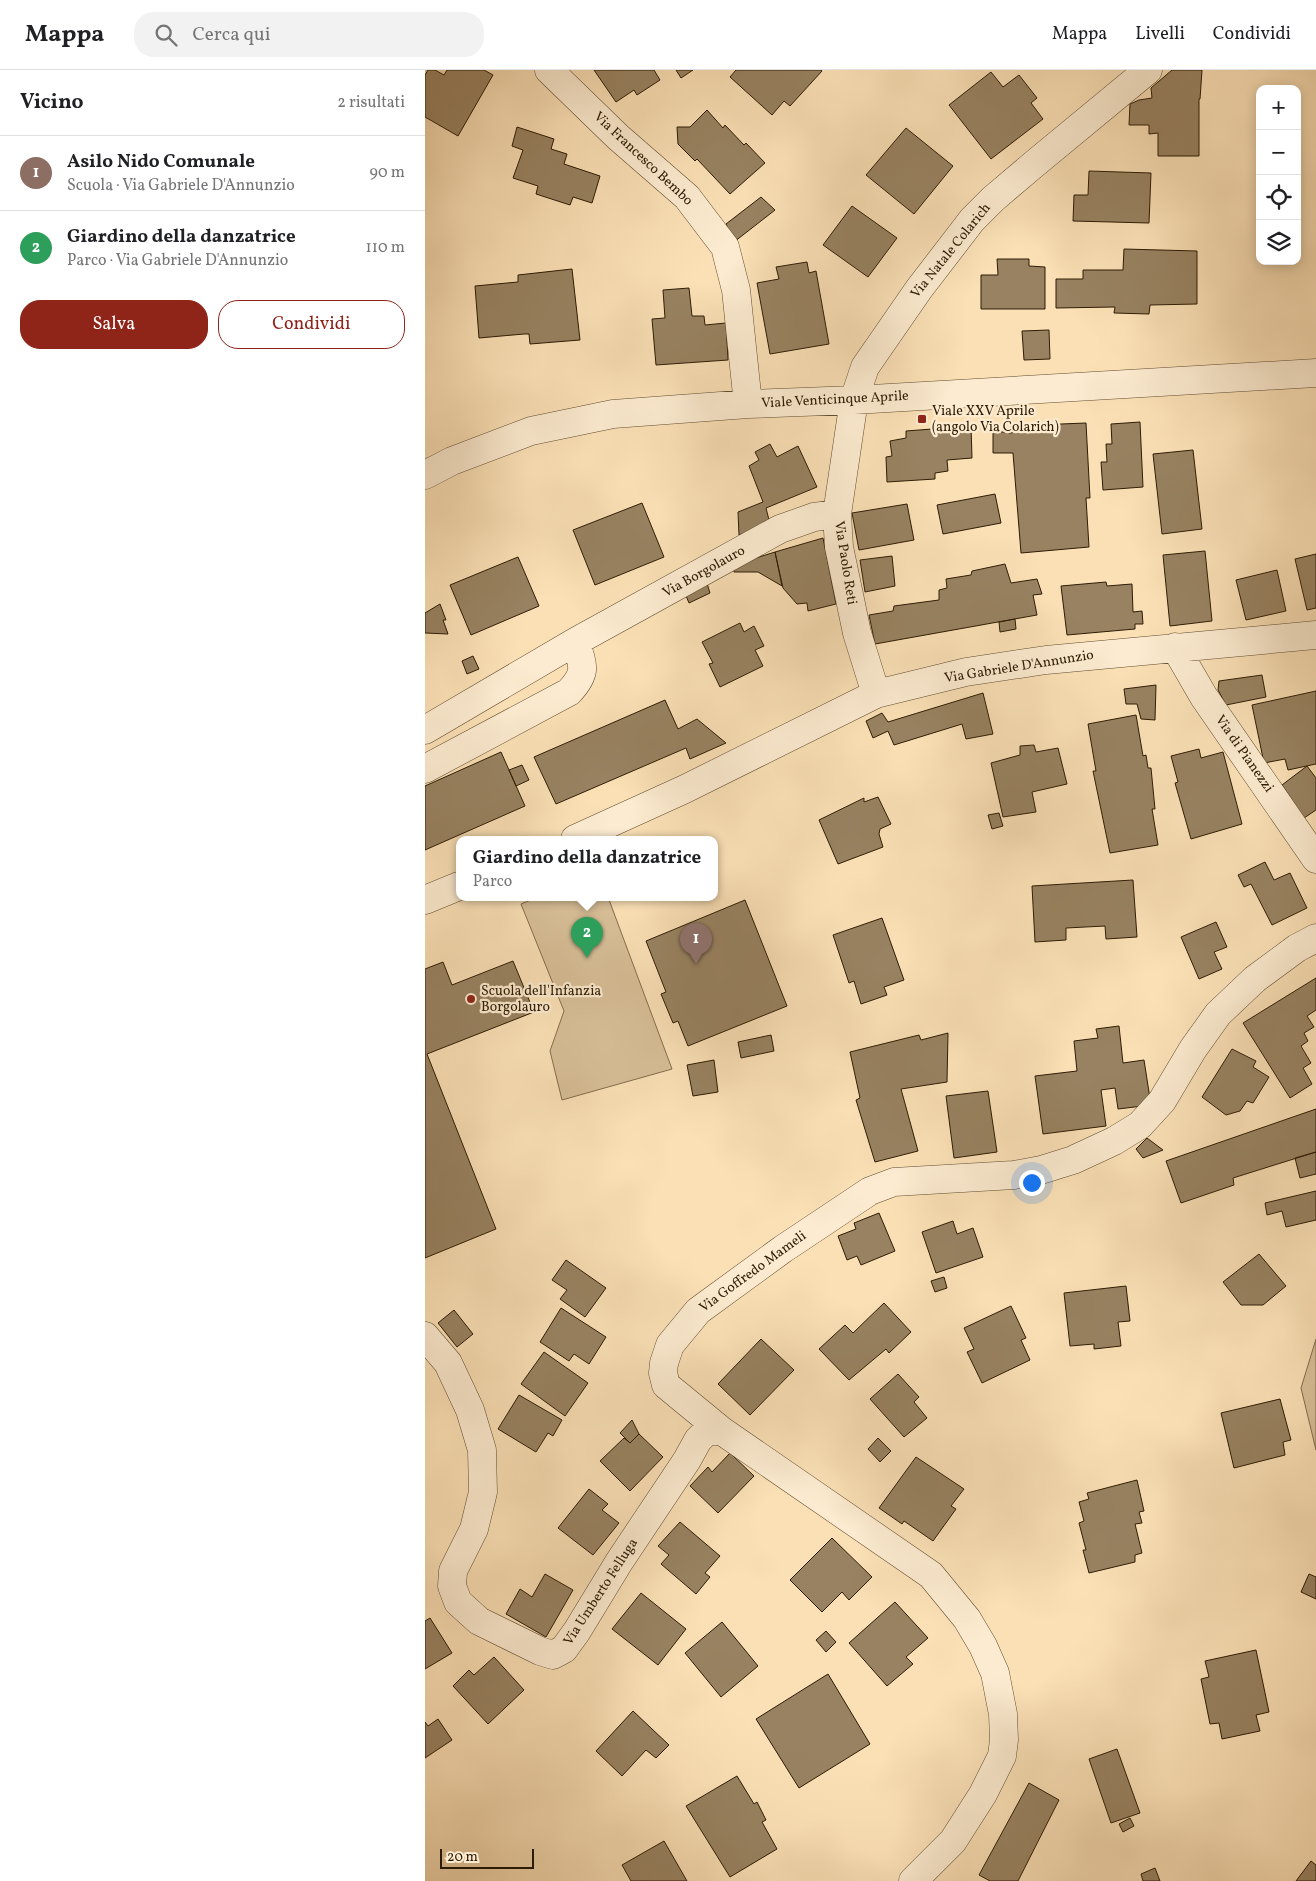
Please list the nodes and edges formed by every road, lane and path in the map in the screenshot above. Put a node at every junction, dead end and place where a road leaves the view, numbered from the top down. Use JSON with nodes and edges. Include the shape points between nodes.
{"nodes":[{"id":1,"x":549,"y":70,"type":"edge"},
{"id":2,"x":1148,"y":70,"type":"edge"},
{"id":3,"x":1316,"y":373,"type":"edge"},
{"id":4,"x":854,"y":400,"type":"junction"},
{"id":5,"x":748,"y":404,"type":"junction"},
{"id":6,"x":425,"y":475,"type":"edge"},
{"id":7,"x":837,"y":514,"type":"junction"},
{"id":8,"x":1316,"y":635,"type":"edge"},
{"id":9,"x":575,"y":642,"type":"junction"},
{"id":10,"x":1175,"y":647,"type":"junction"},
{"id":11,"x":876,"y":694,"type":"junction"},
{"id":12,"x":425,"y":730,"type":"edge"},
{"id":13,"x":425,"y":769,"type":"edge"},
{"id":14,"x":582,"y":836,"type":"edge"},
{"id":15,"x":1316,"y":859,"type":"edge"},
{"id":16,"x":456,"y":887,"type":"edge"},
{"id":17,"x":425,"y":900,"type":"edge"},
{"id":18,"x":1316,"y":938,"type":"edge"},
{"id":19,"x":425,"y":1336,"type":"edge"},
{"id":20,"x":722,"y":1431,"type":"junction"},
{"id":21,"x":913,"y":1881,"type":"edge"}],
"edges":[{"from":1,"to":5,"type":"street","name":"Via Francesco Bembo","via":[[618,137],[687,197],[725,247],[735,290]]},
{"from":2,"to":4,"type":"street","name":"Via Natale Colarich","via":[[993,198],[972,220],[865,367]]},
{"from":3,"to":4,"type":"street","name":"Viale Venticinque Aprile"},
{"from":4,"to":5,"type":"street","name":"Viale Venticinque Aprile"},
{"from":4,"to":7,"type":"street","name":"Via Paolo Reti"},
{"from":5,"to":6,"type":"street","name":"Viale Venticinque Aprile","via":[[613,414],[531,431],[452,461]]},
{"from":7,"to":9,"type":"street","name":"Via Borgolauro","via":[[815,517],[780,530]]},
{"from":7,"to":11,"type":"street","name":"Via Paolo Reti","via":[[839,547],[857,633]]},
{"from":8,"to":10,"type":"street","name":"Via Gabriele D'Annunzio"},
{"from":9,"to":12,"type":"street","name":"Via Borgolauro"},
{"from":9,"to":13,"type":"street","via":[[583,662],[580,680],[569,692]]},
{"from":10,"to":11,"type":"street","name":"Via Gabriele D'Annunzio","via":[[966,672]]},
{"from":10,"to":15,"type":"street","name":"Via di Pianezzi","via":[[1204,697]]},
{"from":11,"to":14,"type":"street","name":"Via Gabriele D'Annunzio","via":[[685,789]]},
{"from":16,"to":17,"type":"street"},
{"from":18,"to":20,"type":"street","name":"Via Goffredo Mameli","via":[[1255,979],[1218,1014],[1163,1101],[1140,1125],[1114,1142],[1073,1160],[1014,1175],[894,1182],[870,1192],[783,1249],[698,1311],[671,1345],[663,1373],[666,1385]]},
{"from":19,"to":20,"type":"street","name":"Via Umberto Felluga","via":[[448,1363],[470,1410],[482,1450],[481,1501],[474,1529],[453,1571],[452,1586],[458,1602],[479,1620],[553,1655],[564,1650],[577,1631],[698,1440],[710,1431]]},
{"from":20,"to":21,"type":"street","name":"Via Goffredo Mameli","via":[[931,1575],[967,1619],[995,1673],[1003,1714],[1002,1756],[983,1794],[953,1841]]}]}
